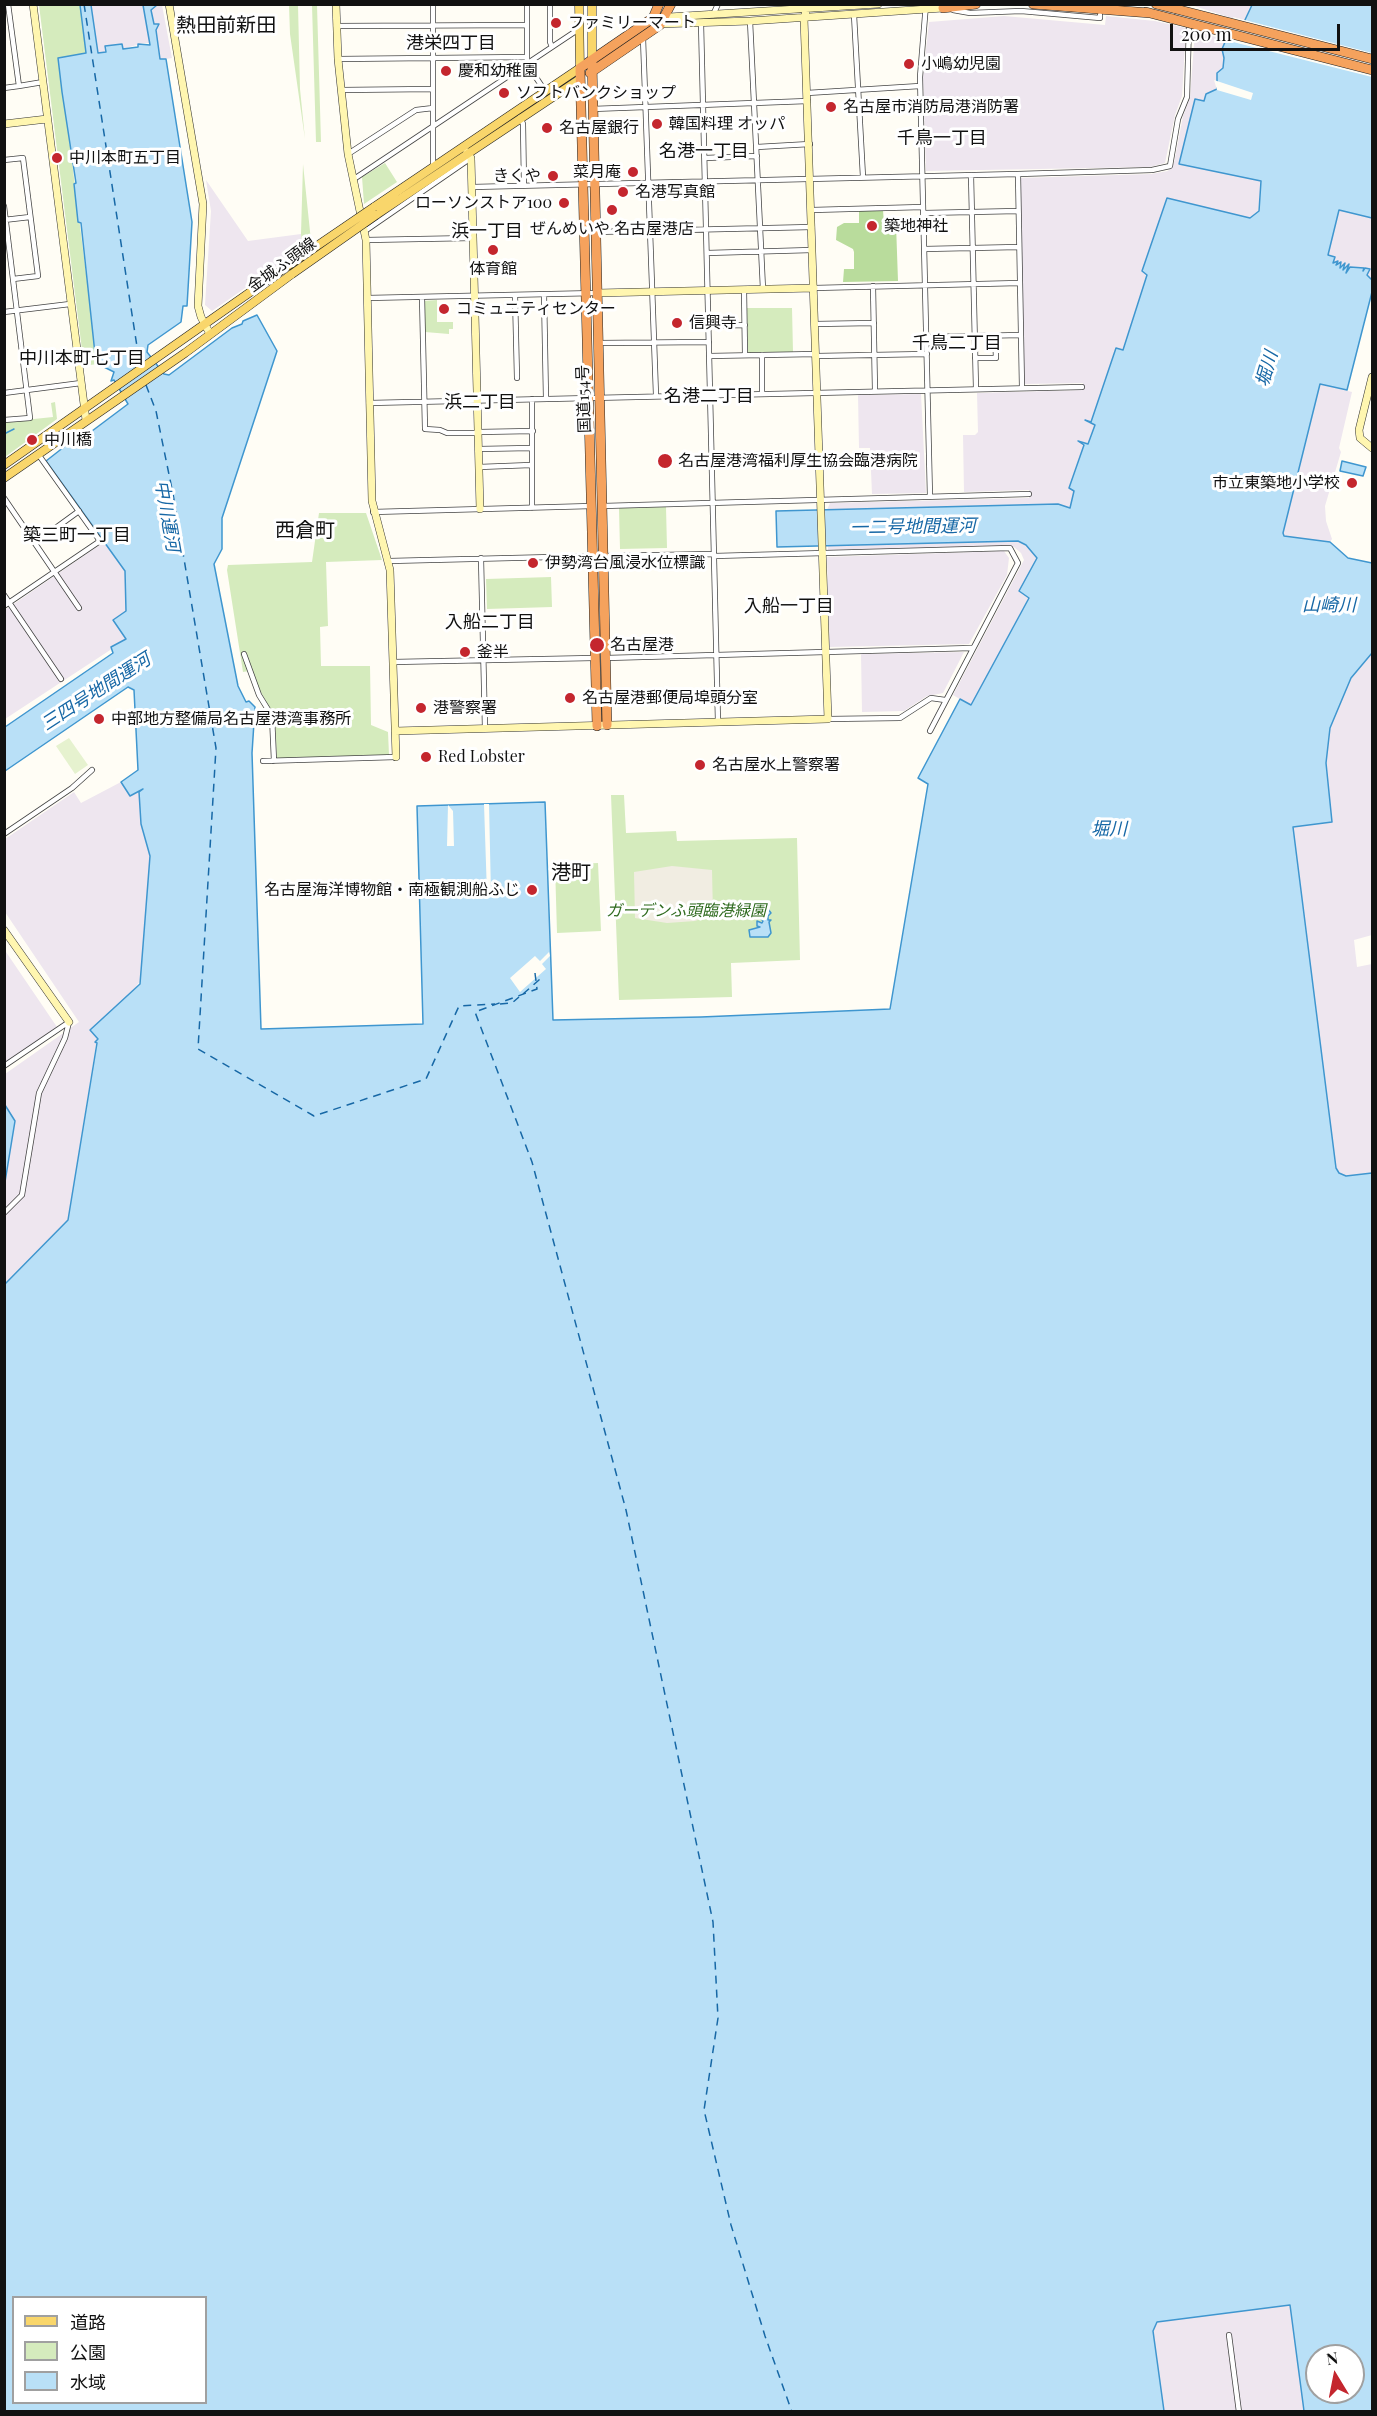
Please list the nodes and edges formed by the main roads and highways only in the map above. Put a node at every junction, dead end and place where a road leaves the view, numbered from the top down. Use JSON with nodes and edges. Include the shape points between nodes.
{"nodes":[{"id":1,"x":579,"y":4,"type":"edge"},
{"id":2,"x":592,"y":4,"type":"edge"},
{"id":3,"x":659,"y":4,"type":"edge"},
{"id":4,"x":671,"y":4,"type":"edge"},
{"id":5,"x":976,"y":4,"type":"edge"},
{"id":6,"x":1033,"y":4,"type":"edge"},
{"id":7,"x":1110,"y":4,"type":"edge"},
{"id":8,"x":1156,"y":4,"type":"edge"},
{"id":9,"x":943,"y":8,"type":"road end"},
{"id":10,"x":1178,"y":11,"type":"edge"},
{"id":11,"x":1150,"y":13,"type":"junction"},
{"id":12,"x":656,"y":21,"type":"junction"},
{"id":13,"x":1372,"y":59,"type":"edge"},
{"id":14,"x":592,"y":60,"type":"junction"},
{"id":15,"x":580,"y":68,"type":"junction"},
{"id":16,"x":1372,"y":70,"type":"edge"},
{"id":17,"x":591,"y":72,"type":"junction"},
{"id":18,"x":580,"y":79,"type":"junction"},
{"id":19,"x":375,"y":211,"type":"junction"},
{"id":20,"x":594,"y":397,"type":"junction"},
{"id":21,"x":4,"y":465,"type":"edge"},
{"id":22,"x":4,"y":478,"type":"edge"}],
"edges":[{"from":1,"to":15,"type":"main road"},
{"from":2,"to":14,"type":"main road"},
{"from":3,"to":12,"type":"highway"},
{"from":4,"to":12,"type":"highway","via":[[666,15]]},
{"from":5,"to":9,"type":"highway"},
{"from":6,"to":11,"type":"highway"},
{"from":7,"to":11,"type":"highway"},
{"from":8,"to":10,"type":"highway"},
{"from":10,"to":11,"type":"highway"},
{"from":10,"to":13,"type":"highway","bridge":true},
{"from":10,"to":16,"type":"highway","bridge":true},
{"from":12,"to":14,"type":"highway"},
{"from":12,"to":17,"type":"highway","via":[[643,36]]},
{"from":14,"to":15,"type":"highway"},
{"from":14,"to":17,"type":"highway","name":"国道154号"},
{"from":15,"to":18,"type":"highway","name":"国道154号"},
{"from":15,"to":19,"type":"main road","name":"金城ふ頭線","via":[[433,166]]},
{"from":17,"to":18,"type":"highway"},
{"from":17,"to":20,"type":"highway","name":"国道154号","via":[[598,343]]},
{"from":18,"to":19,"type":"main road","name":"金城ふ頭線","via":[[469,155]]},
{"from":18,"to":20,"type":"highway","name":"国道154号","via":[[586,293]]},
{"from":19,"to":21,"type":"main road","name":"金城ふ頭線","bridge":true,"via":[[286,267]]},
{"from":19,"to":22,"type":"main road","name":"金城ふ頭線","bridge":true,"via":[[185,353]]},
{"from":20,"to":20,"type":"highway","name":"国道154号","via":[[606,658],[602,726],[595,658],[592,555]]}]}
